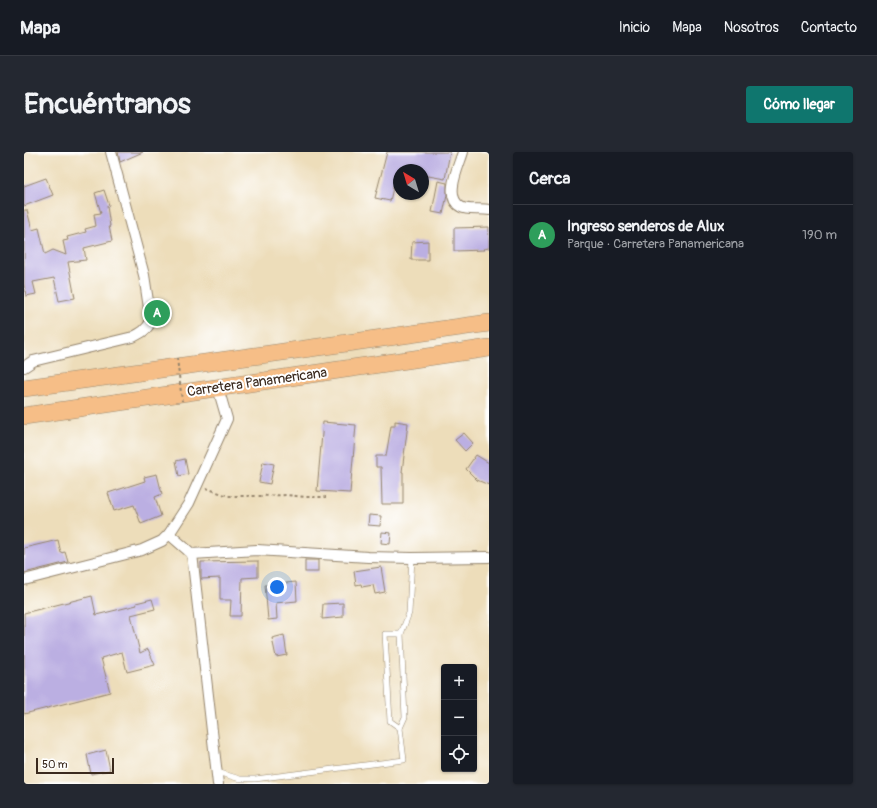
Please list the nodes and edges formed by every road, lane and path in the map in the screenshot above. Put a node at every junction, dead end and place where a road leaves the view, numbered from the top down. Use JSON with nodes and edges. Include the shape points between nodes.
{"nodes":[{"id":1,"x":111,"y":152,"type":"edge"},
{"id":2,"x":463,"y":152,"type":"edge"},
{"id":3,"x":489,"y":210,"type":"edge"},
{"id":4,"x":489,"y":323,"type":"edge"},
{"id":5,"x":489,"y":348,"type":"edge"},
{"id":6,"x":177,"y":358,"type":"dead end"},
{"id":7,"x":24,"y":367,"type":"edge"},
{"id":8,"x":126,"y":374,"type":"junction"},
{"id":9,"x":24,"y":388,"type":"edge"},
{"id":10,"x":218,"y":388,"type":"junction"},
{"id":11,"x":24,"y":392,"type":"edge"},
{"id":12,"x":182,"y":401,"type":"dead end"},
{"id":13,"x":24,"y":406,"type":"edge"},
{"id":14,"x":53,"y":412,"type":"junction"},
{"id":15,"x":24,"y":416,"type":"edge"},
{"id":16,"x":197,"y":485,"type":"junction"},
{"id":17,"x":326,"y":497,"type":"dead end"},
{"id":18,"x":169,"y":534,"type":"junction"},
{"id":19,"x":192,"y":554,"type":"junction"},
{"id":20,"x":489,"y":557,"type":"edge"},
{"id":21,"x":412,"y":558,"type":"junction"},
{"id":22,"x":24,"y":580,"type":"edge"},
{"id":23,"x":401,"y":634,"type":"junction"},
{"id":24,"x":400,"y":728,"type":"junction"},
{"id":25,"x":217,"y":772,"type":"junction"},
{"id":26,"x":218,"y":784,"type":"edge"}],
"edges":[{"from":1,"to":7,"type":"street","via":[[144,275],[151,322],[142,333],[133,337],[33,362]]},
{"from":2,"to":3,"type":"street","via":[[452,189],[455,202],[462,208]]},
{"from":4,"to":8,"type":"highway","name":"Carretera Panamericana"},
{"from":5,"to":10,"type":"highway","name":"Carretera Panamericana"},
{"from":6,"to":12,"type":"path","bridge":true},
{"from":8,"to":9,"type":"highway","name":"Carretera Panamericana"},
{"from":8,"to":14,"type":"highway","via":[[104,385],[35,395],[31,398],[31,404],[36,410]]},
{"from":10,"to":14,"type":"highway","name":"Carretera Panamericana"},
{"from":10,"to":16,"type":"street","via":[[227,419]]},
{"from":11,"to":13,"type":"highway","via":[[27,400]]},
{"from":14,"to":15,"type":"highway","name":"Carretera Panamericana"},
{"from":16,"to":17,"type":"path","via":[[228,496]]},
{"from":16,"to":18,"type":"street"},
{"from":18,"to":19,"type":"street"},
{"from":18,"to":22,"type":"street","via":[[162,541],[142,550]]},
{"from":19,"to":21,"type":"street","via":[[257,550]]},
{"from":19,"to":25,"type":"street"},
{"from":20,"to":21,"type":"street"},
{"from":21,"to":23,"type":"lane","via":[[409,613]]},
{"from":23,"to":24,"type":"lane","via":[[405,717]]},
{"from":23,"to":24,"type":"lane","via":[[385,634],[390,721]]},
{"from":24,"to":25,"type":"lane","via":[[404,760],[255,779],[240,779]]},
{"from":25,"to":26,"type":"street"}]}
